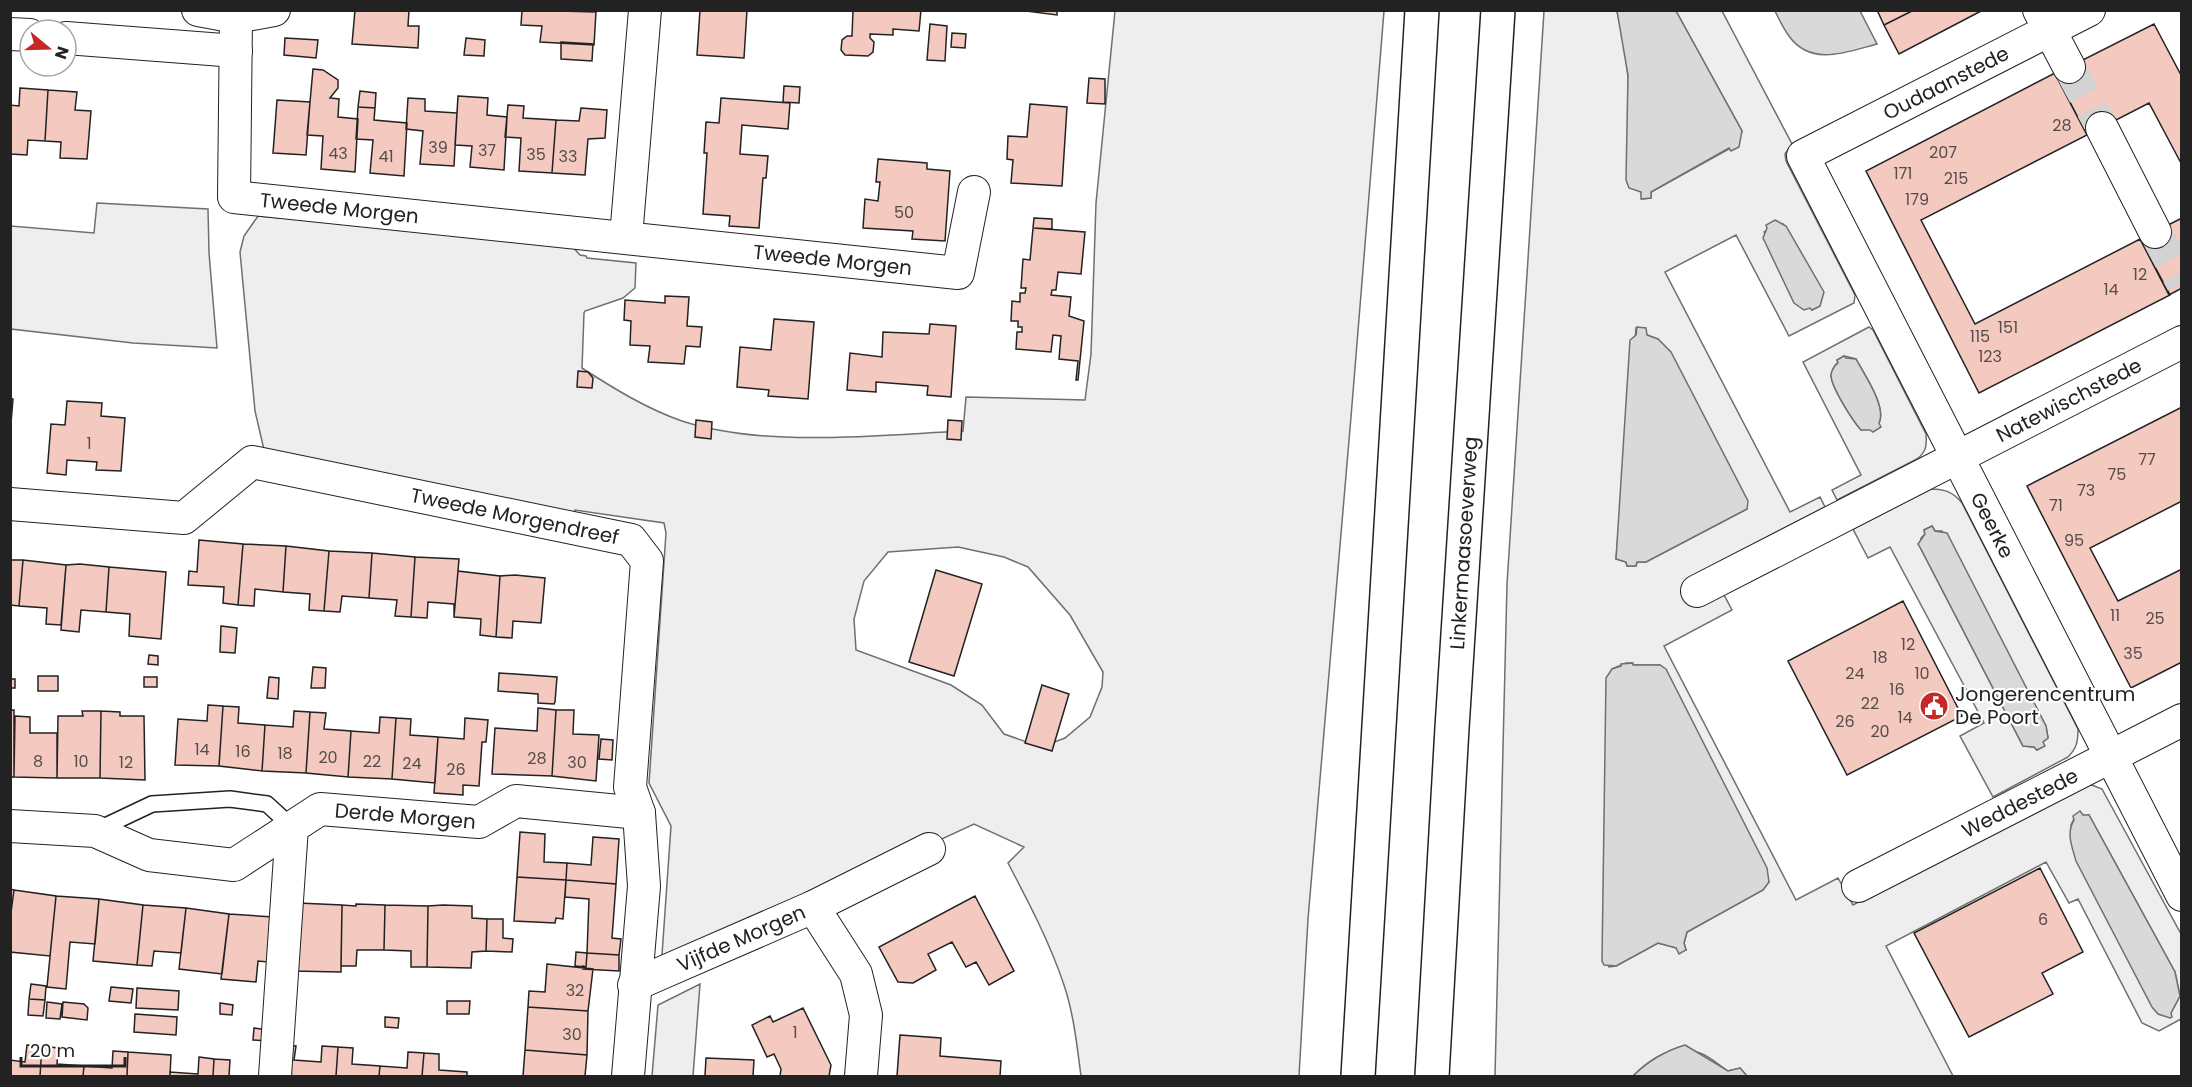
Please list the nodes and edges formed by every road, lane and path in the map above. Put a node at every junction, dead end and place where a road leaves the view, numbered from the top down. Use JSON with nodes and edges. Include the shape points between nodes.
{"nodes":[{"id":1,"x":181,"y":10,"type":"edge"},
{"id":2,"x":198,"y":10,"type":"edge"},
{"id":3,"x":274,"y":10,"type":"edge"},
{"id":4,"x":645,"y":10,"type":"edge"},
{"id":5,"x":1422,"y":10,"type":"edge"},
{"id":6,"x":1498,"y":10,"type":"edge"},
{"id":7,"x":2089,"y":10,"type":"edge"},
{"id":8,"x":236,"y":17,"type":"junction"},
{"id":9,"x":2045,"y":21,"type":"edge"},
{"id":10,"x":78,"y":39,"type":"edge"},
{"id":11,"x":175,"y":46,"type":"junction"},
{"id":12,"x":236,"y":51,"type":"junction"},
{"id":13,"x":2069,"y":67,"type":"tunnel mouth"},
{"id":14,"x":2102,"y":128,"type":"tunnel mouth"},
{"id":15,"x":1803,"y":156,"type":"joint"},
{"id":16,"x":975,"y":192,"type":"dead end"},
{"id":17,"x":2155,"y":232,"type":"tunnel mouth"},
{"id":18,"x":626,"y":237,"type":"junction"},
{"id":19,"x":2181,"y":342,"type":"edge"},
{"id":20,"x":1956,"y":456,"type":"junction"},
{"id":21,"x":10,"y":504,"type":"edge"},
{"id":22,"x":1697,"y":591,"type":"dead end"},
{"id":23,"x":2181,"y":720,"type":"edge"},
{"id":24,"x":2110,"y":755,"type":"junction"},
{"id":25,"x":639,"y":813,"type":"junction"},
{"id":26,"x":10,"y":826,"type":"edge"},
{"id":27,"x":292,"y":827,"type":"junction"},
{"id":28,"x":94,"y":831,"type":"junction"},
{"id":29,"x":929,"y":849,"type":"dead end"},
{"id":30,"x":1858,"y":885,"type":"dead end"},
{"id":31,"x":2181,"y":895,"type":"edge"},
{"id":32,"x":813,"y":907,"type":"junction"},
{"id":33,"x":634,"y":984,"type":"junction"},
{"id":34,"x":275,"y":1077,"type":"edge"},
{"id":35,"x":628,"y":1077,"type":"edge"},
{"id":36,"x":861,"y":1077,"type":"edge"},
{"id":37,"x":1359,"y":1077,"type":"edge"},
{"id":38,"x":1432,"y":1077,"type":"edge"}],
"edges":[{"from":1,"to":11,"type":"street"},
{"from":2,"to":8,"type":"street"},
{"from":3,"to":8,"type":"street"},
{"from":4,"to":18,"type":"street"},
{"from":5,"to":37,"type":"highway"},
{"from":6,"to":38,"type":"highway","name":"Linkermaasoeverweg"},
{"from":7,"to":9,"type":"street","name":"Oudaanstede"},
{"from":8,"to":12,"type":"street"},
{"from":9,"to":13,"type":"street"},
{"from":9,"to":15,"type":"street","name":"Oudaanstede"},
{"from":10,"to":11,"type":"street"},
{"from":11,"to":12,"type":"street"},
{"from":12,"to":18,"type":"street","name":"Tweede Morgen","via":[[234,196]]},
{"from":14,"to":17,"type":"street"},
{"from":15,"to":20,"type":"street","name":"Geerke"},
{"from":16,"to":18,"type":"street","name":"Tweede Morgen","via":[[958,273]]},
{"from":19,"to":20,"type":"street","name":"Natewischstede"},
{"from":20,"to":22,"type":"street","name":"Natewischstede"},
{"from":20,"to":24,"type":"street","name":"Geerke"},
{"from":21,"to":25,"type":"street","name":"Tweede Morgendreef","via":[[184,518],[252,462],[631,540],[647,561],[630,788]]},
{"from":23,"to":24,"type":"street","name":"Weddestede"},
{"from":24,"to":30,"type":"street","name":"Weddestede"},
{"from":24,"to":31,"type":"street","name":"Geerke"},
{"from":25,"to":27,"type":"street","name":"Derde Morgen","via":[[516,801],[479,822],[320,808]]},
{"from":25,"to":33,"type":"street","name":"Tweede Morgendreef","via":[[644,886]]},
{"from":26,"to":28,"type":"street","name":"Derde Morgen"},
{"from":27,"to":28,"type":"lane","via":[[267,804],[230,798],[152,804]]},
{"from":27,"to":28,"type":"street","name":"Derde Morgen","via":[[234,865],[149,855]]},
{"from":27,"to":34,"type":"street"},
{"from":29,"to":32,"type":"street"},
{"from":32,"to":33,"type":"street","name":"Vijfde Morgen"},
{"from":32,"to":36,"type":"street","name":"Vijfde Morgen","via":[[856,974],[866,1015]]},
{"from":33,"to":35,"type":"street","name":"Tweede Morgendreef"}]}
